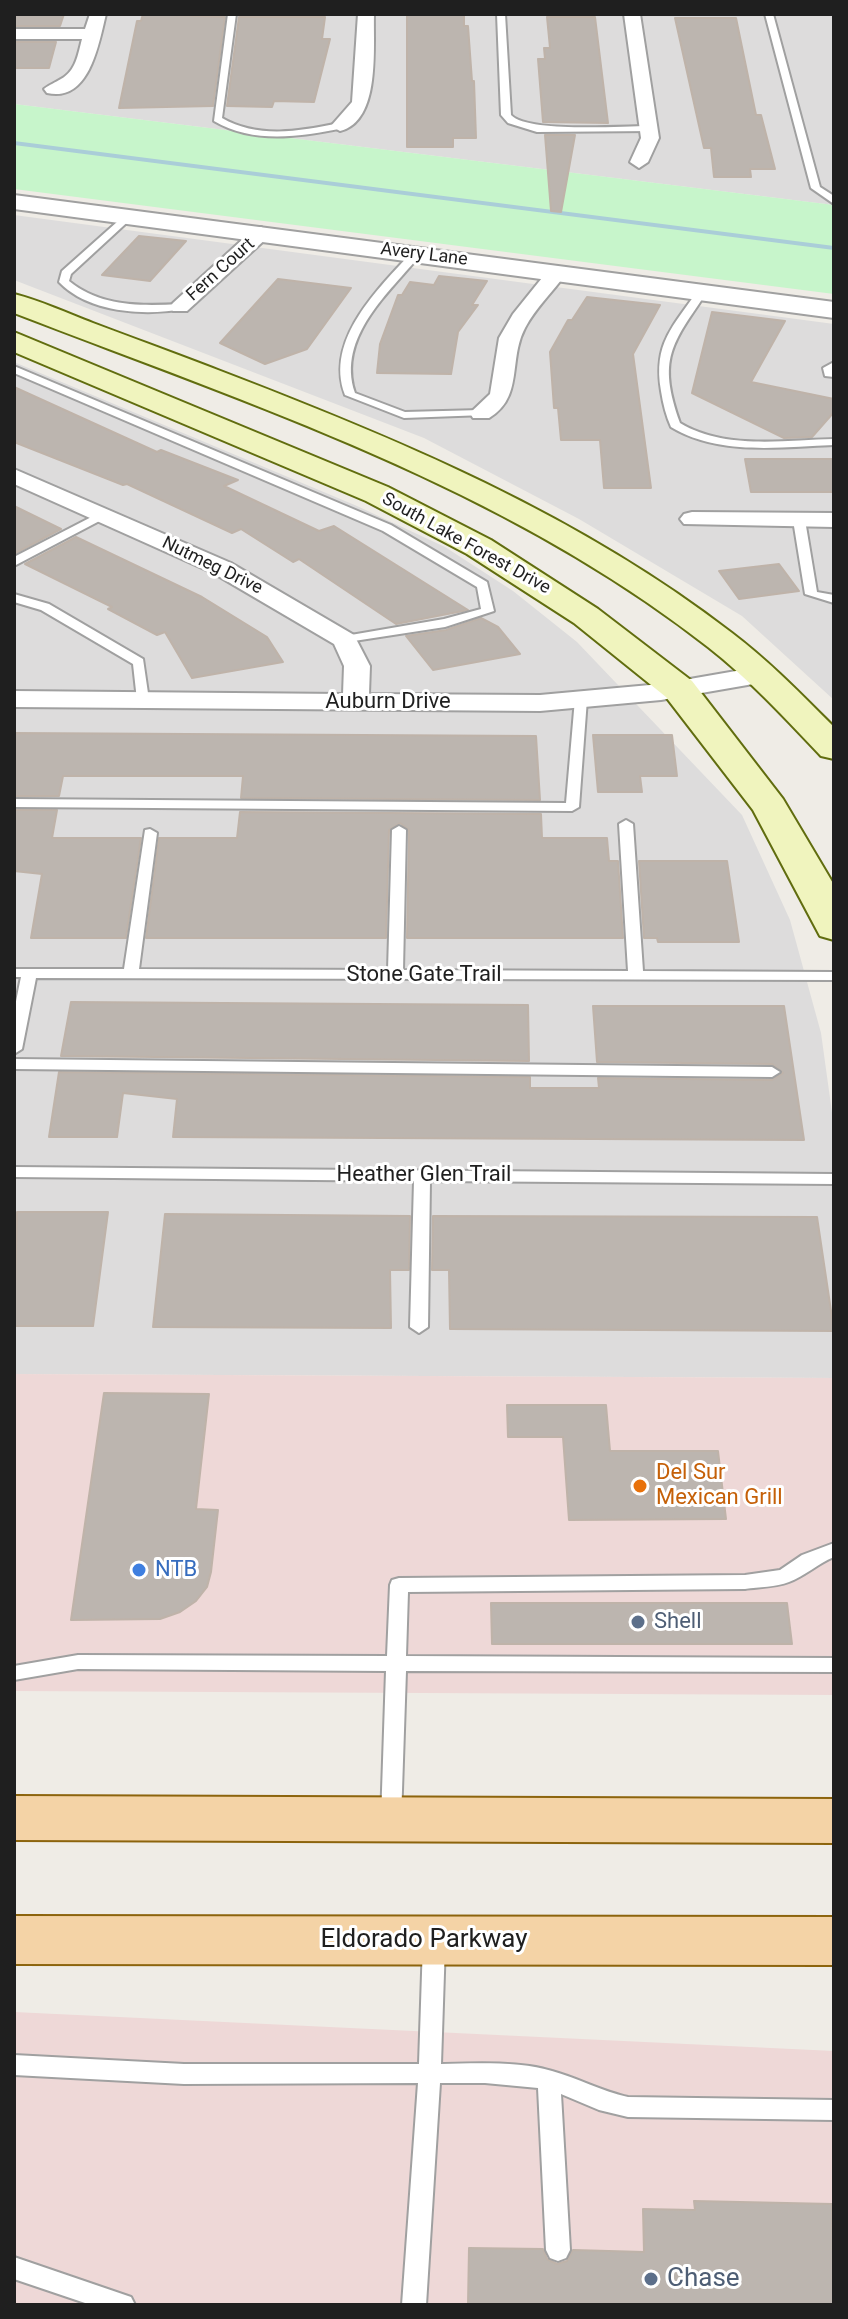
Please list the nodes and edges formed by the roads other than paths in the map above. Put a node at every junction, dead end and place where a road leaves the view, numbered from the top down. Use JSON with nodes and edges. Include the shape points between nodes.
{"nodes":[{"id":1,"x":98,"y":14,"type":"edge"},
{"id":2,"x":232,"y":14,"type":"edge"},
{"id":3,"x":366,"y":14,"type":"edge"},
{"id":4,"x":501,"y":14,"type":"edge"},
{"id":5,"x":632,"y":14,"type":"edge"},
{"id":6,"x":769,"y":14,"type":"edge"},
{"id":7,"x":14,"y":34,"type":"edge"},
{"id":8,"x":92,"y":34,"type":"junction"},
{"id":9,"x":53,"y":89,"type":"dead end"},
{"id":10,"x":340,"y":126,"type":"joint"},
{"id":11,"x":649,"y":129,"type":"junction"},
{"id":12,"x":639,"y":162,"type":"dead end"},
{"id":13,"x":834,"y":201,"type":"edge"},
{"id":14,"x":14,"y":202,"type":"edge"},
{"id":15,"x":129,"y":216,"type":"junction"},
{"id":16,"x":261,"y":233,"type":"junction"},
{"id":17,"x":416,"y":254,"type":"junction"},
{"id":18,"x":557,"y":272,"type":"junction"},
{"id":19,"x":702,"y":292,"type":"junction"},
{"id":20,"x":14,"y":303,"type":"edge"},
{"id":21,"x":180,"y":307,"type":"joint"},
{"id":22,"x":834,"y":310,"type":"edge"},
{"id":23,"x":14,"y":341,"type":"edge"},
{"id":24,"x":14,"y":369,"type":"edge"},
{"id":25,"x":481,"y":413,"type":"joint"},
{"id":26,"x":834,"y":442,"type":"edge"},
{"id":27,"x":14,"y":476,"type":"edge"},
{"id":28,"x":103,"y":515,"type":"junction"},
{"id":29,"x":692,"y":519,"type":"dead end"},
{"id":30,"x":799,"y":520,"type":"junction"},
{"id":31,"x":834,"y":520,"type":"edge"},
{"id":32,"x":14,"y":562,"type":"edge"},
{"id":33,"x":14,"y":598,"type":"edge"},
{"id":34,"x":834,"y":599,"type":"edge"},
{"id":35,"x":345,"y":640,"type":"junction"},
{"id":36,"x":759,"y":675,"type":"junction"},
{"id":37,"x":679,"y":689,"type":"junction"},
{"id":38,"x":14,"y":699,"type":"edge"},
{"id":39,"x":581,"y":699,"type":"junction"},
{"id":40,"x":143,"y":700,"type":"junction"},
{"id":41,"x":358,"y":702,"type":"junction"},
{"id":42,"x":834,"y":748,"type":"edge"},
{"id":43,"x":14,"y":803,"type":"edge"},
{"id":44,"x":626,"y":824,"type":"dead end"},
{"id":45,"x":399,"y":830,"type":"dead end"},
{"id":46,"x":150,"y":833,"type":"dead end"},
{"id":47,"x":834,"y":928,"type":"edge"},
{"id":48,"x":22,"y":973,"type":"edge"},
{"id":49,"x":131,"y":974,"type":"junction"},
{"id":50,"x":395,"y":975,"type":"junction"},
{"id":51,"x":636,"y":976,"type":"junction"},
{"id":52,"x":834,"y":976,"type":"edge"},
{"id":53,"x":14,"y":1049,"type":"edge"},
{"id":54,"x":14,"y":1064,"type":"edge"},
{"id":55,"x":772,"y":1072,"type":"dead end"},
{"id":56,"x":14,"y":1172,"type":"edge"},
{"id":57,"x":422,"y":1175,"type":"junction"},
{"id":58,"x":834,"y":1179,"type":"edge"},
{"id":59,"x":419,"y":1327,"type":"dead end"},
{"id":60,"x":834,"y":1550,"type":"edge"},
{"id":61,"x":398,"y":1665,"type":"junction"},
{"id":62,"x":834,"y":1665,"type":"edge"},
{"id":63,"x":14,"y":1673,"type":"edge"},
{"id":64,"x":14,"y":1818,"type":"edge"},
{"id":65,"x":391,"y":1821,"type":"junction"},
{"id":66,"x":834,"y":1821,"type":"edge"},
{"id":67,"x":14,"y":1940,"type":"edge"},
{"id":68,"x":434,"y":1941,"type":"junction"},
{"id":69,"x":834,"y":1941,"type":"edge"},
{"id":70,"x":14,"y":2065,"type":"edge"},
{"id":71,"x":430,"y":2072,"type":"junction"},
{"id":72,"x":549,"y":2079,"type":"junction"},
{"id":73,"x":834,"y":2110,"type":"edge"},
{"id":74,"x":558,"y":2250,"type":"dead end"},
{"id":75,"x":14,"y":2268,"type":"edge"},
{"id":76,"x":123,"y":2305,"type":"edge"},
{"id":77,"x":414,"y":2305,"type":"edge"}],
"edges":[{"from":1,"to":8,"type":"street"},
{"from":2,"to":10,"type":"lane","via":[[217,119],[262,132]]},
{"from":3,"to":10,"type":"street","via":[[361,102]]},
{"from":4,"to":11,"type":"lane","via":[[506,111],[511,121],[537,129]]},
{"from":5,"to":11,"type":"street"},
{"from":6,"to":13,"type":"lane","via":[[816,188]]},
{"from":7,"to":8,"type":"street"},
{"from":8,"to":9,"type":"street","via":[[77,78]]},
{"from":11,"to":12,"type":"street"},
{"from":14,"to":15,"type":"street","name":"Avery Lane"},
{"from":15,"to":16,"type":"street","name":"Avery Lane"},
{"from":15,"to":21,"type":"lane","via":[[66,273],[64,282],[120,307]]},
{"from":16,"to":17,"type":"street","name":"Avery Lane"},
{"from":16,"to":21,"type":"street","name":"Fern Court"},
{"from":17,"to":18,"type":"street","name":"Avery Lane"},
{"from":17,"to":25,"type":"lane","via":[[356,326],[349,342],[350,395],[404,415]]},
{"from":18,"to":19,"type":"street","name":"Avery Lane"},
{"from":18,"to":25,"type":"street","via":[[512,332],[502,395]]},
{"from":19,"to":22,"type":"street","name":"Avery Lane"},
{"from":19,"to":26,"type":"lane","via":[[664,356],[675,425],[693,436],[718,441]]},
{"from":20,"to":36,"type":"main road","via":[[353,435],[495,499],[643,585]]},
{"from":23,"to":37,"type":"main road","name":"South Lake Forest Drive","via":[[425,518],[548,589]]},
{"from":24,"to":35,"type":"lane","via":[[387,528],[483,585],[488,611]]},
{"from":27,"to":28,"type":"street","name":"Nutmeg Drive"},
{"from":28,"to":32,"type":"lane"},
{"from":28,"to":35,"type":"street","name":"Nutmeg Drive","via":[[222,568]]},
{"from":29,"to":30,"type":"street"},
{"from":30,"to":31,"type":"street"},
{"from":30,"to":34,"type":"lane","via":[[811,594]]},
{"from":33,"to":40,"type":"lane","via":[[45,607],[139,662]]},
{"from":35,"to":41,"type":"street","via":[[357,666]]},
{"from":36,"to":37,"type":"street","name":"Auburn Drive"},
{"from":36,"to":42,"type":"main road"},
{"from":37,"to":39,"type":"street","name":"Auburn Drive"},
{"from":37,"to":47,"type":"main road","name":"South Lake Forest Drive","via":[[770,807]]},
{"from":38,"to":40,"type":"street","name":"Auburn Drive"},
{"from":39,"to":41,"type":"street","name":"Auburn Drive"},
{"from":39,"to":43,"type":"lane","via":[[572,807]]},
{"from":40,"to":41,"type":"street","name":"Auburn Drive"},
{"from":44,"to":51,"type":"lane"},
{"from":45,"to":50,"type":"lane"},
{"from":46,"to":49,"type":"lane"},
{"from":48,"to":49,"type":"lane","name":"Stone Gate Trail"},
{"from":48,"to":53,"type":"lane"},
{"from":49,"to":50,"type":"lane","name":"Stone Gate Trail"},
{"from":50,"to":51,"type":"lane","name":"Stone Gate Trail"},
{"from":51,"to":52,"type":"lane","name":"Stone Gate Trail"},
{"from":54,"to":55,"type":"lane"},
{"from":56,"to":57,"type":"lane","name":"Heather Glen Trail"},
{"from":57,"to":58,"type":"lane","name":"Heather Glen Trail"},
{"from":57,"to":59,"type":"lane"},
{"from":60,"to":61,"type":"lane","via":[[783,1577],[745,1582],[399,1585]]},
{"from":61,"to":62,"type":"lane"},
{"from":61,"to":63,"type":"lane","via":[[78,1662]]},
{"from":61,"to":65,"type":"lane"},
{"from":64,"to":65,"type":"main road"},
{"from":65,"to":66,"type":"main road"},
{"from":67,"to":68,"type":"main road","name":"Eldorado Parkway"},
{"from":68,"to":69,"type":"main road","name":"Eldorado Parkway"},
{"from":68,"to":71,"type":"lane"},
{"from":70,"to":71,"type":"lane","via":[[184,2074]]},
{"from":71,"to":72,"type":"lane"},
{"from":71,"to":77,"type":"lane"},
{"from":72,"to":73,"type":"lane","via":[[628,2107]]},
{"from":72,"to":74,"type":"lane"},
{"from":75,"to":76,"type":"lane"}]}
